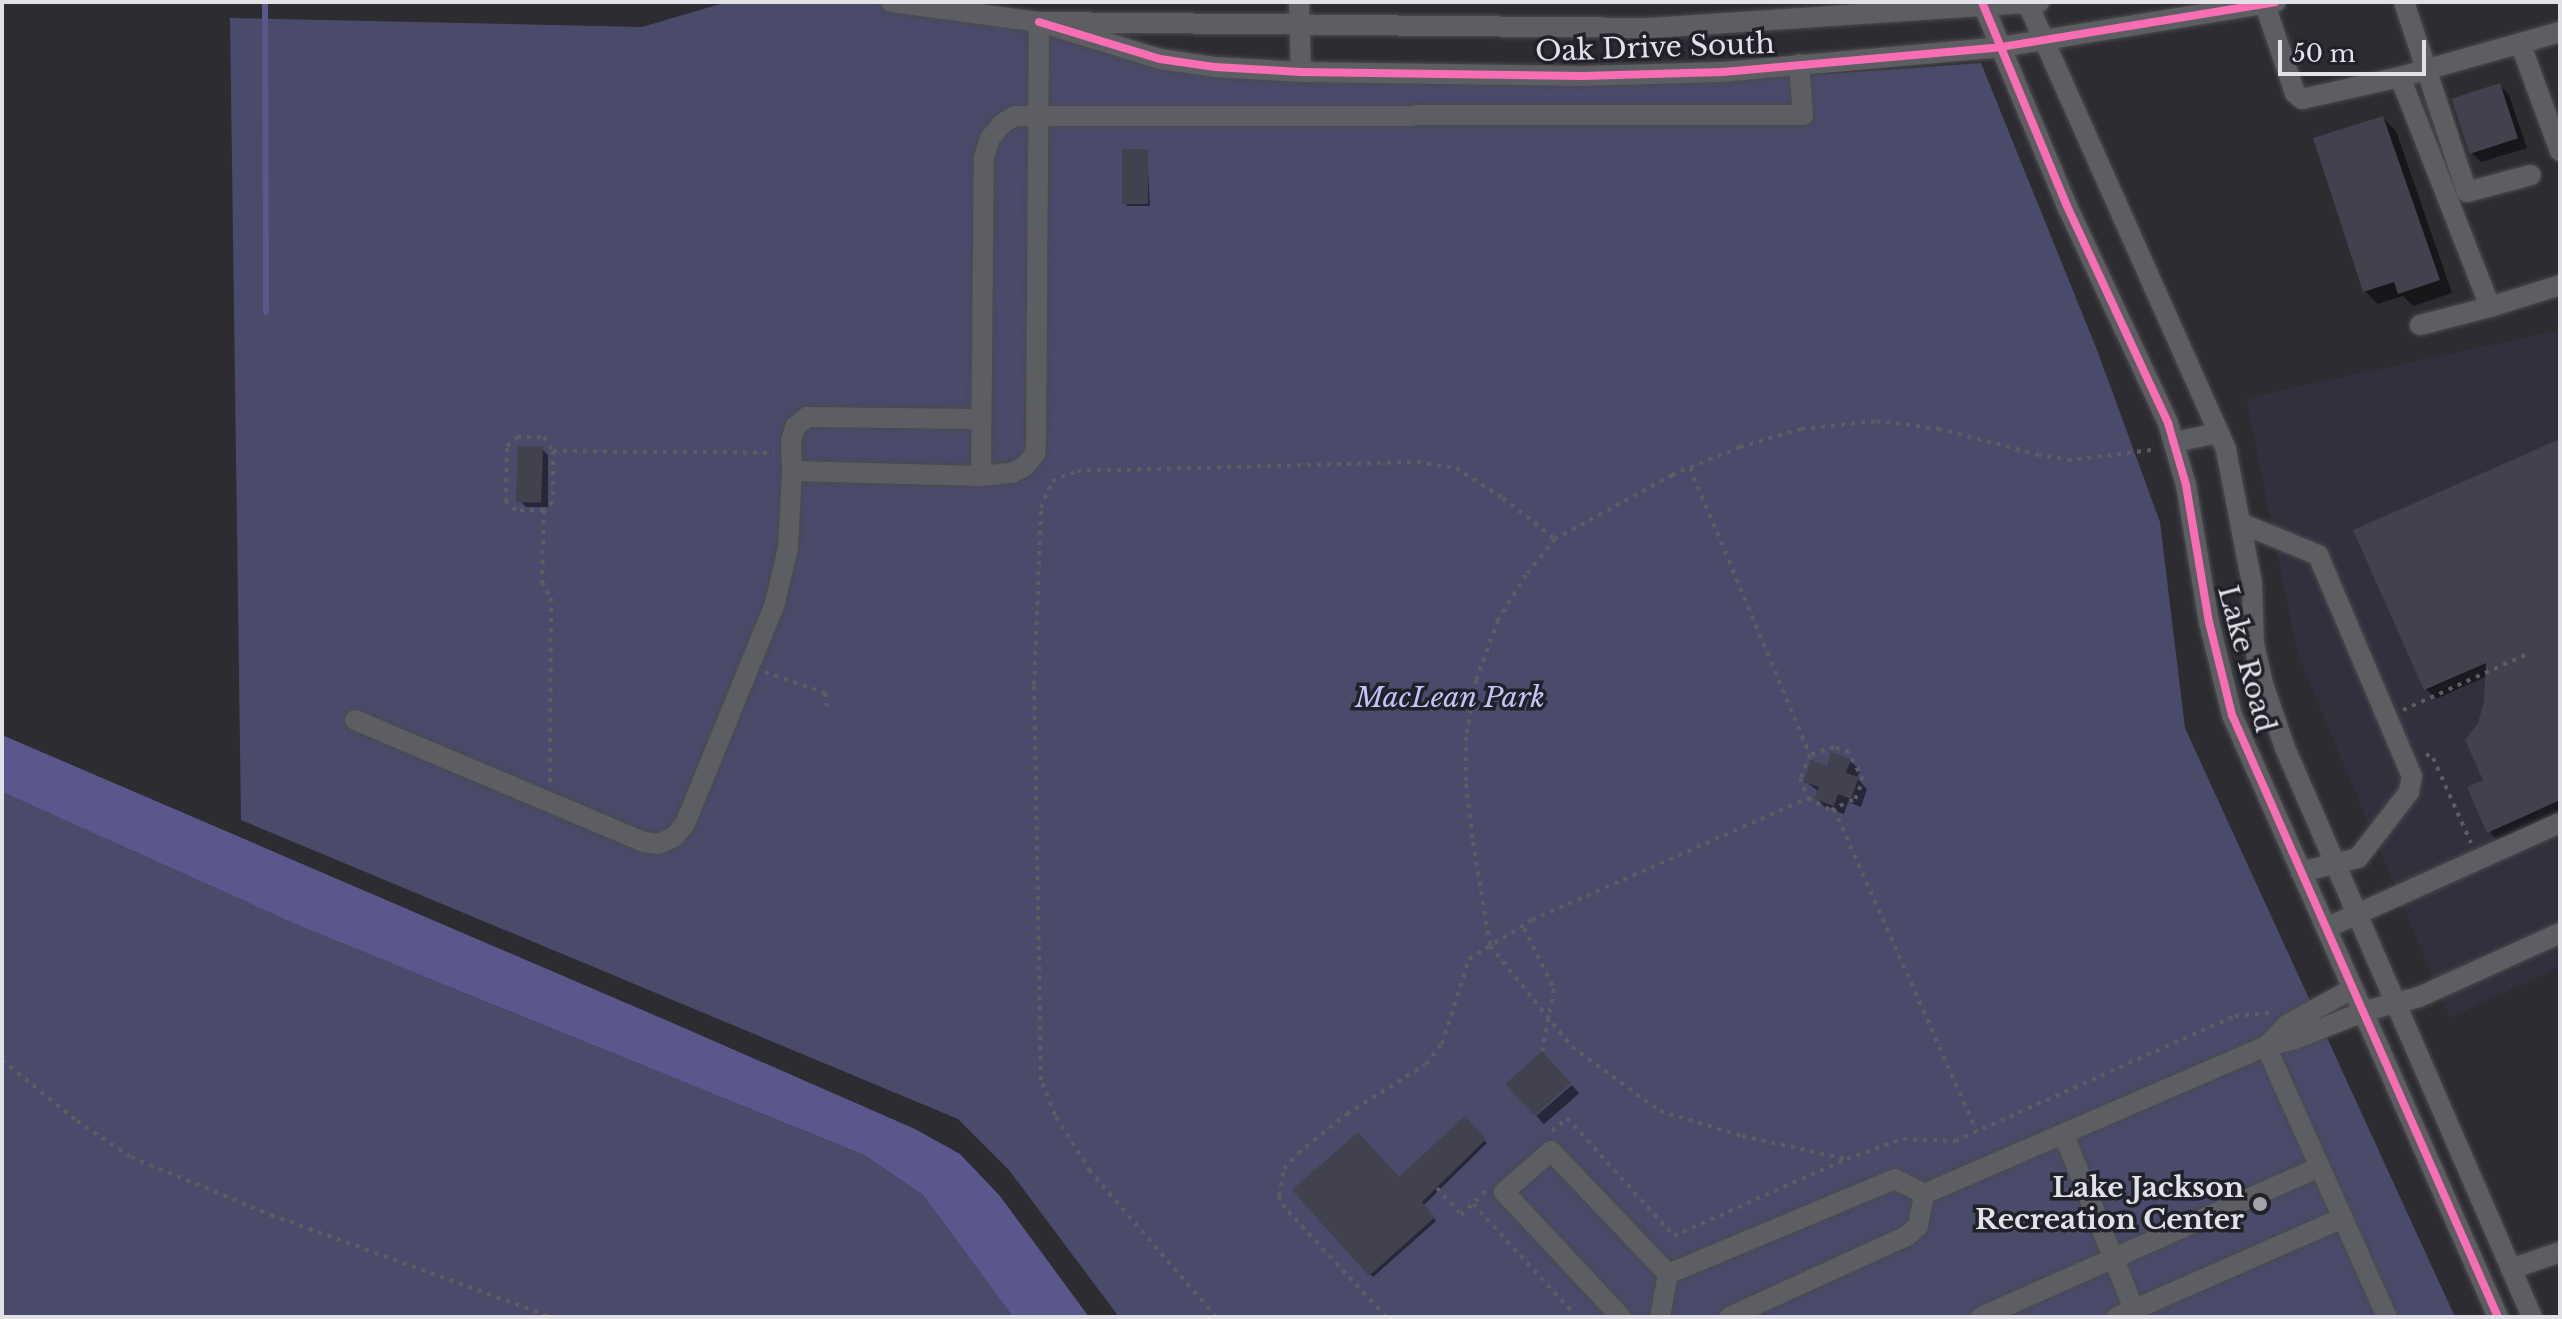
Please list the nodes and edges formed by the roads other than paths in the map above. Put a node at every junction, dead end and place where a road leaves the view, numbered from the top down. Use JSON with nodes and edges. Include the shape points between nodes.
{"nodes":[{"id":1,"x":891,"y":2,"type":"edge"},
{"id":2,"x":1299,"y":2,"type":"edge"},
{"id":3,"x":2404,"y":2,"type":"edge"},
{"id":4,"x":2032,"y":3,"type":"edge"},
{"id":5,"x":2268,"y":3,"type":"edge"},
{"id":6,"x":1984,"y":4,"type":"edge"},
{"id":7,"x":1039,"y":22,"type":"junction"},
{"id":8,"x":1300,"y":27,"type":"junction"},
{"id":9,"x":2560,"y":32,"type":"edge"},
{"id":10,"x":2045,"y":41,"type":"junction"},
{"id":11,"x":2520,"y":43,"type":"junction"},
{"id":12,"x":2001,"y":47,"type":"junction"},
{"id":13,"x":1799,"y":64,"type":"junction"},
{"id":14,"x":2425,"y":70,"type":"junction"},
{"id":15,"x":1301,"y":72,"type":"junction"},
{"id":16,"x":2400,"y":77,"type":"junction"},
{"id":17,"x":1036,"y":117,"type":"junction"},
{"id":18,"x":2560,"y":151,"type":"edge"},
{"id":19,"x":2531,"y":175,"type":"dead end"},
{"id":20,"x":2560,"y":285,"type":"edge"},
{"id":21,"x":2490,"y":307,"type":"junction"},
{"id":22,"x":2420,"y":325,"type":"dead end"},
{"id":23,"x":980,"y":419,"type":"junction"},
{"id":24,"x":2219,"y":433,"type":"junction"},
{"id":25,"x":2174,"y":442,"type":"junction"},
{"id":26,"x":791,"y":462,"type":"junction"},
{"id":27,"x":981,"y":476,"type":"junction"},
{"id":28,"x":2243,"y":524,"type":"junction"},
{"id":29,"x":355,"y":720,"type":"dead end"},
{"id":30,"x":2560,"y":823,"type":"edge"},
{"id":31,"x":2335,"y":863,"type":"junction"},
{"id":32,"x":2301,"y":872,"type":"junction"},
{"id":33,"x":2357,"y":914,"type":"junction"},
{"id":34,"x":2326,"y":928,"type":"junction"},
{"id":35,"x":2560,"y":933,"type":"edge"},
{"id":36,"x":2352,"y":989,"type":"junction"},
{"id":37,"x":2395,"y":1005,"type":"junction"},
{"id":38,"x":2365,"y":1011,"type":"junction"},
{"id":39,"x":2266,"y":1046,"type":"junction"},
{"id":40,"x":2064,"y":1135,"type":"junction"},
{"id":41,"x":2319,"y":1167,"type":"junction"},
{"id":42,"x":1924,"y":1194,"type":"junction"},
{"id":43,"x":2343,"y":1218,"type":"junction"},
{"id":44,"x":2560,"y":1252,"type":"edge"},
{"id":45,"x":2113,"y":1258,"type":"junction"},
{"id":46,"x":2511,"y":1269,"type":"junction"},
{"id":47,"x":1668,"y":1274,"type":"junction"},
{"id":48,"x":2125,"y":1313,"type":"edge"},
{"id":49,"x":1621,"y":1317,"type":"edge"},
{"id":50,"x":1660,"y":1317,"type":"edge"},
{"id":51,"x":1729,"y":1317,"type":"edge"},
{"id":52,"x":1981,"y":1317,"type":"edge"},
{"id":53,"x":2387,"y":1317,"type":"edge"},
{"id":54,"x":2498,"y":1317,"type":"edge"},
{"id":55,"x":2532,"y":1317,"type":"edge"}],
"edges":[{"from":1,"to":7,"type":"street","name":"Oak Drive South"},
{"from":2,"to":8,"type":"street"},
{"from":3,"to":14,"type":"street"},
{"from":4,"to":6,"type":"street","name":"Oak Drive South"},
{"from":4,"to":10,"type":"street","name":"Lake Road"},
{"from":5,"to":10,"type":"street","name":"Oak Drive South"},
{"from":5,"to":16,"type":"street","via":[[2295,93],[2302,99]]},
{"from":6,"to":8,"type":"street","name":"Oak Drive South","via":[[1649,28]]},
{"from":6,"to":12,"type":"street","name":"Lake Road"},
{"from":7,"to":8,"type":"street","name":"Oak Drive South"},
{"from":7,"to":15,"type":"street","name":"Oak Drive South","via":[[1160,59]]},
{"from":7,"to":17,"type":"street"},
{"from":8,"to":15,"type":"street"},
{"from":9,"to":11,"type":"street"},
{"from":10,"to":12,"type":"street","name":"Oak Drive South"},
{"from":10,"to":24,"type":"street","name":"Lake Road"},
{"from":11,"to":14,"type":"street"},
{"from":11,"to":18,"type":"street"},
{"from":12,"to":13,"type":"street","name":"Oak Drive South"},
{"from":12,"to":25,"type":"street","name":"Lake Road"},
{"from":13,"to":15,"type":"street","name":"Oak Drive South","via":[[1582,76]]},
{"from":13,"to":17,"type":"street","via":[[1803,115]]},
{"from":14,"to":16,"type":"street"},
{"from":14,"to":19,"type":"street","via":[[2467,192]]},
{"from":16,"to":21,"type":"street"},
{"from":17,"to":23,"type":"street","via":[[1015,116],[1003,123],[990,138],[984,157]]},
{"from":17,"to":27,"type":"street","via":[[1035,454],[1012,473]]},
{"from":20,"to":21,"type":"street"},
{"from":21,"to":22,"type":"street"},
{"from":23,"to":26,"type":"street","via":[[807,417],[795,427]]},
{"from":23,"to":27,"type":"street"},
{"from":24,"to":25,"type":"street"},
{"from":24,"to":28,"type":"street","name":"Lake Road"},
{"from":25,"to":32,"type":"street","name":"Lake Road","via":[[2232,715]]},
{"from":26,"to":27,"type":"street"},
{"from":26,"to":29,"type":"street","via":[[788,548],[775,603],[685,824],[674,837],[658,844],[644,842]]},
{"from":28,"to":31,"type":"street","name":"Lake Road","via":[[2263,684]]},
{"from":28,"to":31,"type":"street","via":[[2318,555],[2412,776],[2409,792],[2358,858]]},
{"from":30,"to":33,"type":"street"},
{"from":31,"to":32,"type":"street"},
{"from":31,"to":33,"type":"street","name":"Lake Road"},
{"from":32,"to":34,"type":"street","name":"Lake Road"},
{"from":33,"to":34,"type":"street"},
{"from":33,"to":37,"type":"street","name":"Lake Road"},
{"from":34,"to":36,"type":"street","name":"Lake Road"},
{"from":35,"to":37,"type":"street"},
{"from":36,"to":38,"type":"street","name":"Lake Road"},
{"from":36,"to":39,"type":"street","via":[[2288,1024]]},
{"from":37,"to":38,"type":"street"},
{"from":37,"to":46,"type":"street","name":"Lake Road"},
{"from":38,"to":39,"type":"street"},
{"from":38,"to":54,"type":"street","name":"Lake Road"},
{"from":39,"to":40,"type":"street"},
{"from":39,"to":41,"type":"street"},
{"from":40,"to":42,"type":"street"},
{"from":40,"to":45,"type":"street"},
{"from":41,"to":43,"type":"street"},
{"from":41,"to":45,"type":"street"},
{"from":42,"to":47,"type":"street","via":[[1895,1179]]},
{"from":42,"to":51,"type":"street","via":[[1918,1226],[1907,1236]]},
{"from":43,"to":48,"type":"street"},
{"from":43,"to":53,"type":"street"},
{"from":44,"to":46,"type":"street"},
{"from":45,"to":48,"type":"street"},
{"from":45,"to":52,"type":"street"},
{"from":46,"to":55,"type":"street","name":"Lake Road"},
{"from":47,"to":49,"type":"street","via":[[1551,1151],[1504,1192]]},
{"from":47,"to":50,"type":"street"}]}
